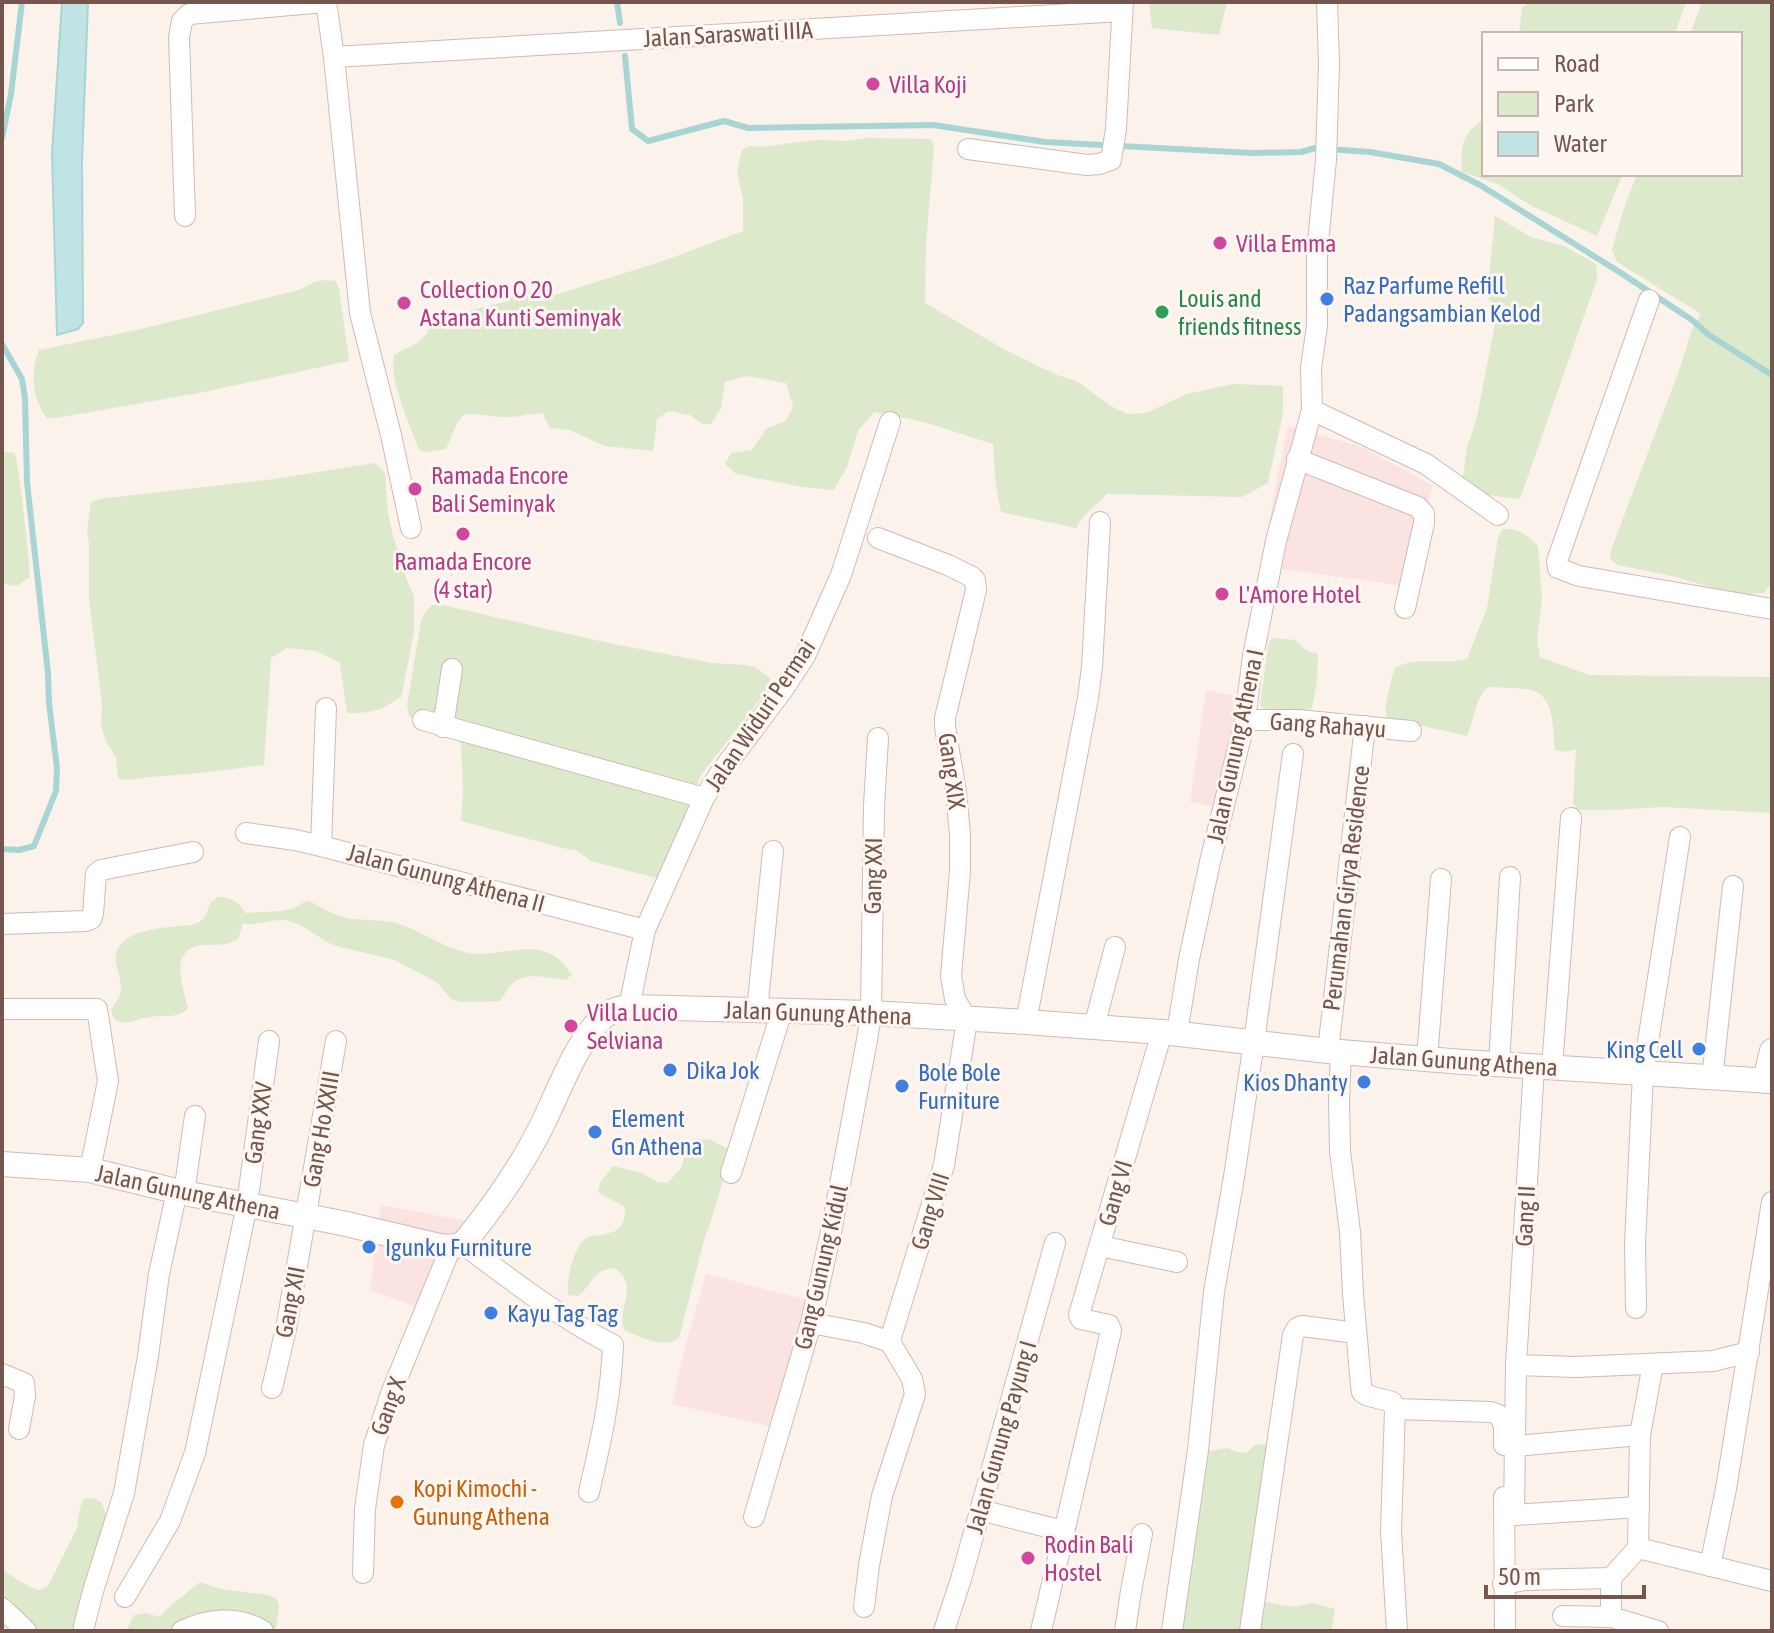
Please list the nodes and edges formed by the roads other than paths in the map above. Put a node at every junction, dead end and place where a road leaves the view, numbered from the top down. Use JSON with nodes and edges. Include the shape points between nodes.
{"nodes":[{"id":1,"x":326,"y":2,"type":"edge"},
{"id":2,"x":1327,"y":2,"type":"edge"},
{"id":3,"x":1122,"y":7,"type":"edge"},
{"id":4,"x":334,"y":57,"type":"junction"},
{"id":5,"x":968,"y":149,"type":"dead end"},
{"id":6,"x":185,"y":216,"type":"dead end"},
{"id":7,"x":1649,"y":300,"type":"dead end"},
{"id":8,"x":1312,"y":410,"type":"junction"},
{"id":9,"x":890,"y":422,"type":"dead end"},
{"id":10,"x":1297,"y":459,"type":"junction"},
{"id":11,"x":1498,"y":515,"type":"dead end"},
{"id":12,"x":1100,"y":522,"type":"dead end"},
{"id":13,"x":411,"y":528,"type":"dead end"},
{"id":14,"x":878,"y":538,"type":"dead end"},
{"id":15,"x":1405,"y":608,"type":"dead end"},
{"id":16,"x":1772,"y":609,"type":"edge"},
{"id":17,"x":452,"y":669,"type":"dead end"},
{"id":18,"x":326,"y":708,"type":"dead end"},
{"id":19,"x":423,"y":720,"type":"dead end"},
{"id":20,"x":1245,"y":720,"type":"junction"},
{"id":21,"x":1365,"y":726,"type":"junction"},
{"id":22,"x":443,"y":727,"type":"junction"},
{"id":23,"x":1411,"y":731,"type":"dead end"},
{"id":24,"x":878,"y":738,"type":"dead end"},
{"id":25,"x":1293,"y":754,"type":"dead end"},
{"id":26,"x":704,"y":798,"type":"junction"},
{"id":27,"x":1571,"y":818,"type":"dead end"},
{"id":28,"x":246,"y":833,"type":"dead end"},
{"id":29,"x":1680,"y":837,"type":"dead end"},
{"id":30,"x":321,"y":846,"type":"junction"},
{"id":31,"x":773,"y":851,"type":"dead end"},
{"id":32,"x":193,"y":852,"type":"dead end"},
{"id":33,"x":1510,"y":877,"type":"dead end"},
{"id":34,"x":1441,"y":879,"type":"dead end"},
{"id":35,"x":1733,"y":886,"type":"dead end"},
{"id":36,"x":2,"y":924,"type":"edge"},
{"id":37,"x":645,"y":930,"type":"junction"},
{"id":38,"x":1115,"y":947,"type":"dead end"},
{"id":39,"x":629,"y":1007,"type":"junction"},
{"id":40,"x":2,"y":1009,"type":"edge"},
{"id":41,"x":757,"y":1011,"type":"junction"},
{"id":42,"x":782,"y":1011,"type":"junction"},
{"id":43,"x":871,"y":1013,"type":"junction"},
{"id":44,"x":967,"y":1020,"type":"junction"},
{"id":45,"x":1026,"y":1022,"type":"junction"},
{"id":46,"x":1094,"y":1027,"type":"junction"},
{"id":47,"x":1170,"y":1032,"type":"junction"},
{"id":48,"x":269,"y":1041,"type":"dead end"},
{"id":49,"x":336,"y":1041,"type":"dead end"},
{"id":50,"x":1254,"y":1042,"type":"junction"},
{"id":51,"x":1334,"y":1051,"type":"junction"},
{"id":52,"x":1772,"y":1051,"type":"edge"},
{"id":53,"x":1427,"y":1059,"type":"junction"},
{"id":54,"x":1499,"y":1064,"type":"junction"},
{"id":55,"x":1543,"y":1067,"type":"junction"},
{"id":56,"x":1643,"y":1074,"type":"junction"},
{"id":57,"x":1712,"y":1079,"type":"junction"},
{"id":58,"x":1768,"y":1081,"type":"edge"},
{"id":59,"x":195,"y":1116,"type":"dead end"},
{"id":60,"x":2,"y":1164,"type":"edge"},
{"id":61,"x":90,"y":1170,"type":"junction"},
{"id":62,"x":731,"y":1173,"type":"dead end"},
{"id":63,"x":181,"y":1192,"type":"junction"},
{"id":64,"x":1772,"y":1202,"type":"edge"},
{"id":65,"x":247,"y":1205,"type":"junction"},
{"id":66,"x":306,"y":1217,"type":"junction"},
{"id":67,"x":1055,"y":1243,"type":"dead end"},
{"id":68,"x":457,"y":1246,"type":"junction"},
{"id":69,"x":1100,"y":1246,"type":"junction"},
{"id":70,"x":1177,"y":1262,"type":"dead end"},
{"id":71,"x":1764,"y":1307,"type":"edge"},
{"id":72,"x":1636,"y":1308,"type":"dead end"},
{"id":73,"x":811,"y":1323,"type":"junction"},
{"id":74,"x":1356,"y":1333,"type":"junction"},
{"id":75,"x":890,"y":1342,"type":"junction"},
{"id":76,"x":1749,"y":1352,"type":"junction"},
{"id":77,"x":1653,"y":1364,"type":"junction"},
{"id":78,"x":1516,"y":1365,"type":"junction"},
{"id":79,"x":2,"y":1374,"type":"edge"},
{"id":80,"x":272,"y":1388,"type":"dead end"},
{"id":81,"x":1395,"y":1409,"type":"junction"},
{"id":82,"x":19,"y":1429,"type":"dead end"},
{"id":83,"x":1640,"y":1435,"type":"junction"},
{"id":84,"x":1516,"y":1446,"type":"junction"},
{"id":85,"x":589,"y":1492,"type":"dead end"},
{"id":86,"x":1639,"y":1507,"type":"junction"},
{"id":87,"x":980,"y":1510,"type":"junction"},
{"id":88,"x":754,"y":1517,"type":"dead end"},
{"id":89,"x":1063,"y":1531,"type":"junction"},
{"id":90,"x":1142,"y":1534,"type":"dead end"},
{"id":91,"x":1638,"y":1548,"type":"junction"},
{"id":92,"x":1710,"y":1566,"type":"junction"},
{"id":93,"x":363,"y":1573,"type":"dead end"},
{"id":94,"x":1611,"y":1578,"type":"junction"},
{"id":95,"x":1772,"y":1581,"type":"edge"},
{"id":96,"x":1503,"y":1584,"type":"junction"},
{"id":97,"x":125,"y":1597,"type":"dead end"},
{"id":98,"x":864,"y":1607,"type":"dead end"},
{"id":99,"x":2,"y":1608,"type":"edge"},
{"id":100,"x":1563,"y":1616,"type":"dead end"},
{"id":101,"x":1611,"y":1617,"type":"junction"},
{"id":102,"x":84,"y":1626,"type":"dead end"},
{"id":103,"x":26,"y":1631,"type":"edge"},
{"id":104,"x":182,"y":1631,"type":"edge"},
{"id":105,"x":263,"y":1631,"type":"edge"},
{"id":106,"x":944,"y":1631,"type":"edge"},
{"id":107,"x":1041,"y":1631,"type":"edge"},
{"id":108,"x":1125,"y":1631,"type":"edge"},
{"id":109,"x":1172,"y":1631,"type":"edge"},
{"id":110,"x":1250,"y":1631,"type":"edge"},
{"id":111,"x":1397,"y":1631,"type":"edge"},
{"id":112,"x":1505,"y":1631,"type":"edge"},
{"id":113,"x":1658,"y":1631,"type":"edge"}],
"edges":[{"from":1,"to":4,"type":"street"},
{"from":1,"to":6,"type":"street","via":[[189,14],[182,21]]},
{"from":2,"to":8,"type":"street","name":"Jalan Gunung Athena I","via":[[1326,147]]},
{"from":3,"to":4,"type":"street","name":"Jalan Saraswati IIIA"},
{"from":3,"to":5,"type":"street","via":[[1111,160],[1087,165]]},
{"from":4,"to":13,"type":"street","via":[[360,313]]},
{"from":7,"to":16,"type":"street","via":[[1558,568]]},
{"from":8,"to":10,"type":"street","name":"Jalan Gunung Athena I"},
{"from":8,"to":11,"type":"street","via":[[1426,464]]},
{"from":9,"to":26,"type":"street","name":"Jalan Widuri Permai","via":[[841,575],[805,656]]},
{"from":10,"to":15,"type":"street","via":[[1418,507],[1424,514]]},
{"from":10,"to":20,"type":"street","name":"Jalan Gunung Athena I","via":[[1253,656]]},
{"from":12,"to":45,"type":"street","via":[[1088,698]]},
{"from":14,"to":44,"type":"street","name":"Gang XIX","via":[[948,565],[976,584],[945,718],[960,834],[951,976],[955,999]]},
{"from":17,"to":22,"type":"street"},
{"from":18,"to":30,"type":"street"},
{"from":19,"to":22,"type":"street"},
{"from":20,"to":21,"type":"street","name":"Gang Rahayu"},
{"from":20,"to":47,"type":"street","name":"Jalan Gunung Athena I"},
{"from":21,"to":23,"type":"street","name":"Gang Rahayu"},
{"from":21,"to":51,"type":"street","name":"Perumahan Girya Residence"},
{"from":22,"to":26,"type":"street"},
{"from":24,"to":43,"type":"street","name":"Gang XXI"},
{"from":25,"to":50,"type":"street"},
{"from":26,"to":37,"type":"street","name":"Jalan Widuri Permai"},
{"from":27,"to":55,"type":"street","name":"Gang II"},
{"from":28,"to":30,"type":"street","name":"Jalan Gunung Athena II"},
{"from":29,"to":56,"type":"street"},
{"from":30,"to":37,"type":"street","name":"Jalan Gunung Athena II"},
{"from":31,"to":41,"type":"street"},
{"from":32,"to":36,"type":"street","via":[[101,870],[96,874],[91,919]]},
{"from":33,"to":54,"type":"street"},
{"from":34,"to":53,"type":"street"},
{"from":35,"to":57,"type":"street"},
{"from":37,"to":39,"type":"street","name":"Jalan Widuri Permai"},
{"from":38,"to":46,"type":"street"},
{"from":39,"to":41,"type":"street","name":"Jalan Gunung Athena"},
{"from":39,"to":68,"type":"street","name":"Jalan Gunung Athena","via":[[606,1014],[595,1025],[502,1193]]},
{"from":40,"to":61,"type":"street","via":[[97,1009],[108,1081]]},
{"from":41,"to":42,"type":"street","name":"Jalan Gunung Athena"},
{"from":42,"to":43,"type":"street","name":"Jalan Gunung Athena"},
{"from":42,"to":62,"type":"street"},
{"from":43,"to":44,"type":"street","name":"Jalan Gunung Athena"},
{"from":43,"to":73,"type":"street","name":"Gang Gunung Kidul"},
{"from":44,"to":45,"type":"street","name":"Jalan Gunung Athena"},
{"from":44,"to":75,"type":"street","name":"Gang VIII","via":[[944,1165]]},
{"from":45,"to":46,"type":"street","name":"Jalan Gunung Athena"},
{"from":46,"to":47,"type":"street","name":"Jalan Gunung Athena"},
{"from":47,"to":50,"type":"street","name":"Jalan Gunung Athena"},
{"from":47,"to":69,"type":"street","name":"Gang VI"},
{"from":48,"to":65,"type":"street","name":"Gang XXV"},
{"from":49,"to":66,"type":"street","name":"Gang Ho XXIII"},
{"from":50,"to":51,"type":"street","name":"Jalan Gunung Athena"},
{"from":50,"to":109,"type":"street","via":[[1214,1292]]},
{"from":51,"to":53,"type":"street","name":"Jalan Gunung Athena"},
{"from":51,"to":74,"type":"street","name":"Perumahan Girya Residence"},
{"from":52,"to":58,"type":"street"},
{"from":53,"to":54,"type":"street","name":"Jalan Gunung Athena"},
{"from":54,"to":55,"type":"street","name":"Jalan Gunung Athena"},
{"from":55,"to":56,"type":"street","name":"Jalan Gunung Athena"},
{"from":55,"to":78,"type":"street","name":"Gang II"},
{"from":56,"to":57,"type":"street","name":"Jalan Gunung Athena"},
{"from":56,"to":72,"type":"street"},
{"from":57,"to":58,"type":"street","name":"Jalan Gunung Athena"},
{"from":59,"to":63,"type":"street"},
{"from":60,"to":61,"type":"street","name":"Jalan Gunung Athena"},
{"from":61,"to":63,"type":"street","name":"Jalan Gunung Athena"},
{"from":63,"to":65,"type":"street","name":"Jalan Gunung Athena"},
{"from":63,"to":102,"type":"street","via":[[159,1274],[124,1493]]},
{"from":64,"to":71,"type":"street"},
{"from":65,"to":66,"type":"street","name":"Jalan Gunung Athena"},
{"from":65,"to":97,"type":"street","name":"Gang XXV","via":[[195,1453],[170,1521]]},
{"from":66,"to":68,"type":"street","name":"Jalan Gunung Athena"},
{"from":66,"to":80,"type":"street","name":"Gang XII"},
{"from":67,"to":87,"type":"street","name":"Jalan Gunung Payung I"},
{"from":68,"to":85,"type":"street","via":[[613,1345],[612,1380]]},
{"from":68,"to":93,"type":"street","name":"Gang X","via":[[392,1391],[374,1445]]},
{"from":69,"to":70,"type":"street"},
{"from":69,"to":89,"type":"street","name":"Gang VI","via":[[1079,1318],[1109,1325],[1111,1331]]},
{"from":71,"to":76,"type":"street"},
{"from":73,"to":75,"type":"street"},
{"from":73,"to":88,"type":"street","name":"Gang Gunung Kidul"},
{"from":74,"to":81,"type":"street","name":"Perumahan Girya Residence","via":[[1362,1392],[1392,1402]]},
{"from":74,"to":110,"type":"street","via":[[1302,1326],[1293,1335]]},
{"from":75,"to":98,"type":"street","via":[[915,1394],[882,1496]]},
{"from":76,"to":77,"type":"street","via":[[1713,1361]]},
{"from":76,"to":92,"type":"street"},
{"from":77,"to":78,"type":"street"},
{"from":77,"to":83,"type":"street"},
{"from":78,"to":84,"type":"street","name":"Gang II"},
{"from":79,"to":82,"type":"street","via":[[24,1383]]},
{"from":81,"to":96,"type":"street","via":[[1499,1415],[1504,1425]]},
{"from":81,"to":111,"type":"street","via":[[1391,1531]]},
{"from":83,"to":84,"type":"street"},
{"from":83,"to":86,"type":"street"},
{"from":84,"to":86,"type":"street","name":"Gang II","via":[[1514,1515]]},
{"from":86,"to":91,"type":"street"},
{"from":87,"to":89,"type":"street"},
{"from":87,"to":106,"type":"street","name":"Jalan Gunung Payung I"},
{"from":89,"to":107,"type":"street"},
{"from":90,"to":108,"type":"street"},
{"from":91,"to":92,"type":"street"},
{"from":91,"to":94,"type":"street"},
{"from":92,"to":95,"type":"street"},
{"from":94,"to":96,"type":"street"},
{"from":94,"to":101,"type":"street"},
{"from":96,"to":112,"type":"street"},
{"from":99,"to":103,"type":"street"},
{"from":100,"to":101,"type":"street"},
{"from":101,"to":113,"type":"street"},
{"from":104,"to":105,"type":"street","via":[[218,1620]]}]}
